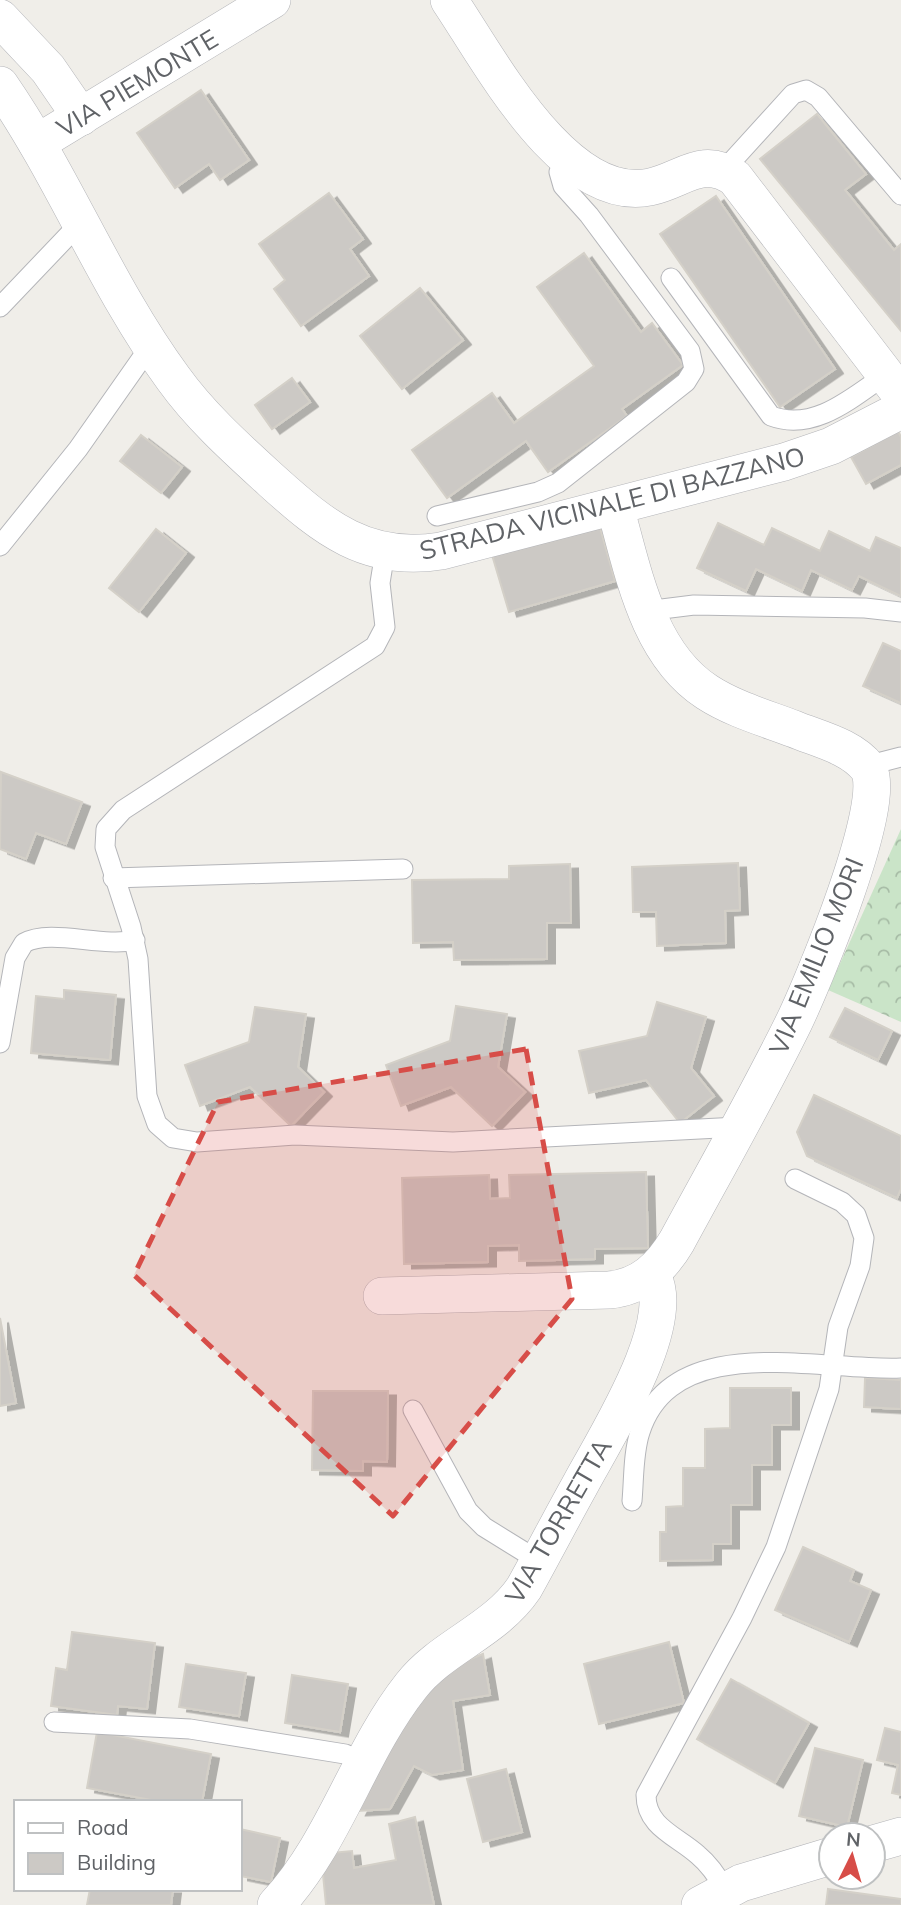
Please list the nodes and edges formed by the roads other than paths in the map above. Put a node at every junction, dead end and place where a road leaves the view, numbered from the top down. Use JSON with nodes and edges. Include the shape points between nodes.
{"nodes":[{"id":1,"x":272,"y":0,"type":"edge"},
{"id":2,"x":449,"y":0,"type":"edge"},
{"id":3,"x":0,"y":18,"type":"edge"},
{"id":4,"x":0,"y":85,"type":"edge"},
{"id":5,"x":81,"y":117,"type":"junction"},
{"id":6,"x":37,"y":143,"type":"junction"},
{"id":7,"x":565,"y":157,"type":"junction"},
{"id":8,"x":723,"y":171,"type":"junction"},
{"id":9,"x":901,"y":195,"type":"edge"},
{"id":10,"x":81,"y":222,"type":"junction"},
{"id":11,"x":671,"y":278,"type":"dead end"},
{"id":12,"x":0,"y":307,"type":"edge"},
{"id":13,"x":151,"y":345,"type":"junction"},
{"id":14,"x":896,"y":378,"type":"edge"},
{"id":15,"x":901,"y":410,"type":"edge"},
{"id":16,"x":615,"y":507,"type":"junction"},
{"id":17,"x":437,"y":516,"type":"dead end"},
{"id":18,"x":0,"y":546,"type":"edge"},
{"id":19,"x":385,"y":552,"type":"junction"},
{"id":20,"x":646,"y":611,"type":"junction"},
{"id":21,"x":901,"y":612,"type":"edge"},
{"id":22,"x":901,"y":757,"type":"edge"},
{"id":23,"x":866,"y":766,"type":"junction"},
{"id":24,"x":403,"y":869,"type":"dead end"},
{"id":25,"x":113,"y":878,"type":"junction"},
{"id":26,"x":135,"y":940,"type":"junction"},
{"id":27,"x":0,"y":1044,"type":"edge"},
{"id":28,"x":738,"y":1127,"type":"junction"},
{"id":29,"x":795,"y":1179,"type":"dead end"},
{"id":30,"x":651,"y":1274,"type":"junction"},
{"id":31,"x":382,"y":1296,"type":"dead end"},
{"id":32,"x":833,"y":1366,"type":"junction"},
{"id":33,"x":901,"y":1368,"type":"edge"},
{"id":34,"x":413,"y":1410,"type":"dead end"},
{"id":35,"x":632,"y":1501,"type":"dead end"},
{"id":36,"x":539,"y":1561,"type":"junction"},
{"id":37,"x":54,"y":1721,"type":"dead end"},
{"id":38,"x":364,"y":1762,"type":"junction"},
{"id":39,"x":817,"y":1861,"type":"edge"},
{"id":40,"x":713,"y":1898,"type":"edge"},
{"id":41,"x":276,"y":1905,"type":"edge"}],
"edges":[{"from":1,"to":5,"type":"street","name":"VIA PIEMONTE"},
{"from":2,"to":7,"type":"street","via":[[530,119]]},
{"from":3,"to":5,"type":"street","via":[[48,69]]},
{"from":4,"to":6,"type":"street","name":"STRADA VICINALE DI BAZZANO"},
{"from":5,"to":6,"type":"street","name":"VIA PIEMONTE"},
{"from":6,"to":10,"type":"street","name":"STRADA VICINALE DI BAZZANO"},
{"from":7,"to":8,"type":"street","via":[[605,183],[626,188],[651,187],[697,167]]},
{"from":7,"to":17,"type":"lane","via":[[559,172],[561,184],[690,351],[694,369],[686,382],[558,483]]},
{"from":8,"to":9,"type":"lane","via":[[793,94],[806,90],[818,97]]},
{"from":8,"to":14,"type":"street","via":[[735,178]]},
{"from":10,"to":12,"type":"lane"},
{"from":10,"to":13,"type":"street","name":"STRADA VICINALE DI BAZZANO"},
{"from":11,"to":14,"type":"lane","via":[[771,416],[795,421],[817,417]]},
{"from":13,"to":18,"type":"lane","via":[[78,450]]},
{"from":13,"to":19,"type":"street","name":"STRADA VICINALE DI BAZZANO","via":[[198,408],[288,495],[337,534]]},
{"from":15,"to":16,"type":"street","name":"STRADA VICINALE DI BAZZANO","via":[[812,453]]},
{"from":16,"to":19,"type":"street","name":"STRADA VICINALE DI BAZZANO","via":[[441,551],[415,555]]},
{"from":16,"to":20,"type":"street"},
{"from":19,"to":25,"type":"lane","via":[[380,583],[385,622],[375,646],[117,814],[105,838]]},
{"from":20,"to":21,"type":"lane","via":[[694,605]]},
{"from":20,"to":23,"type":"street","via":[[679,666],[707,692],[843,749]]},
{"from":22,"to":23,"type":"lane"},
{"from":23,"to":28,"type":"street","name":"VIA EMILIO MORI","via":[[873,783],[870,816],[842,900],[798,1013]]},
{"from":24,"to":25,"type":"lane"},
{"from":25,"to":26,"type":"lane"},
{"from":26,"to":27,"type":"lane","via":[[38,939],[24,943],[15,958]]},
{"from":26,"to":28,"type":"lane","via":[[147,1096],[160,1129],[178,1140],[295,1135],[453,1142]]},
{"from":28,"to":30,"type":"street","name":"VIA EMILIO MORI","via":[[677,1241]]},
{"from":29,"to":32,"type":"lane","via":[[848,1206],[863,1230],[860,1265],[838,1327]]},
{"from":30,"to":31,"type":"street","name":"VIA EMILIO MORI","via":[[609,1290]]},
{"from":30,"to":36,"type":"street","name":"VIA TORRETTA","via":[[657,1304],[639,1376]]},
{"from":32,"to":33,"type":"lane"},
{"from":32,"to":35,"type":"lane","via":[[722,1366],[682,1380],[653,1405],[643,1422]]},
{"from":32,"to":40,"type":"lane","via":[[817,1431],[776,1547],[646,1795],[655,1821],[700,1857]]},
{"from":34,"to":36,"type":"lane","via":[[468,1511],[484,1527]]},
{"from":36,"to":38,"type":"street","name":"VIA TORRETTA","via":[[503,1613],[416,1680]]},
{"from":37,"to":38,"type":"lane","via":[[211,1731],[345,1754]]},
{"from":38,"to":41,"type":"street","name":"VIA TORRETTA","via":[[302,1872]]},
{"from":39,"to":40,"type":"street"}]}
